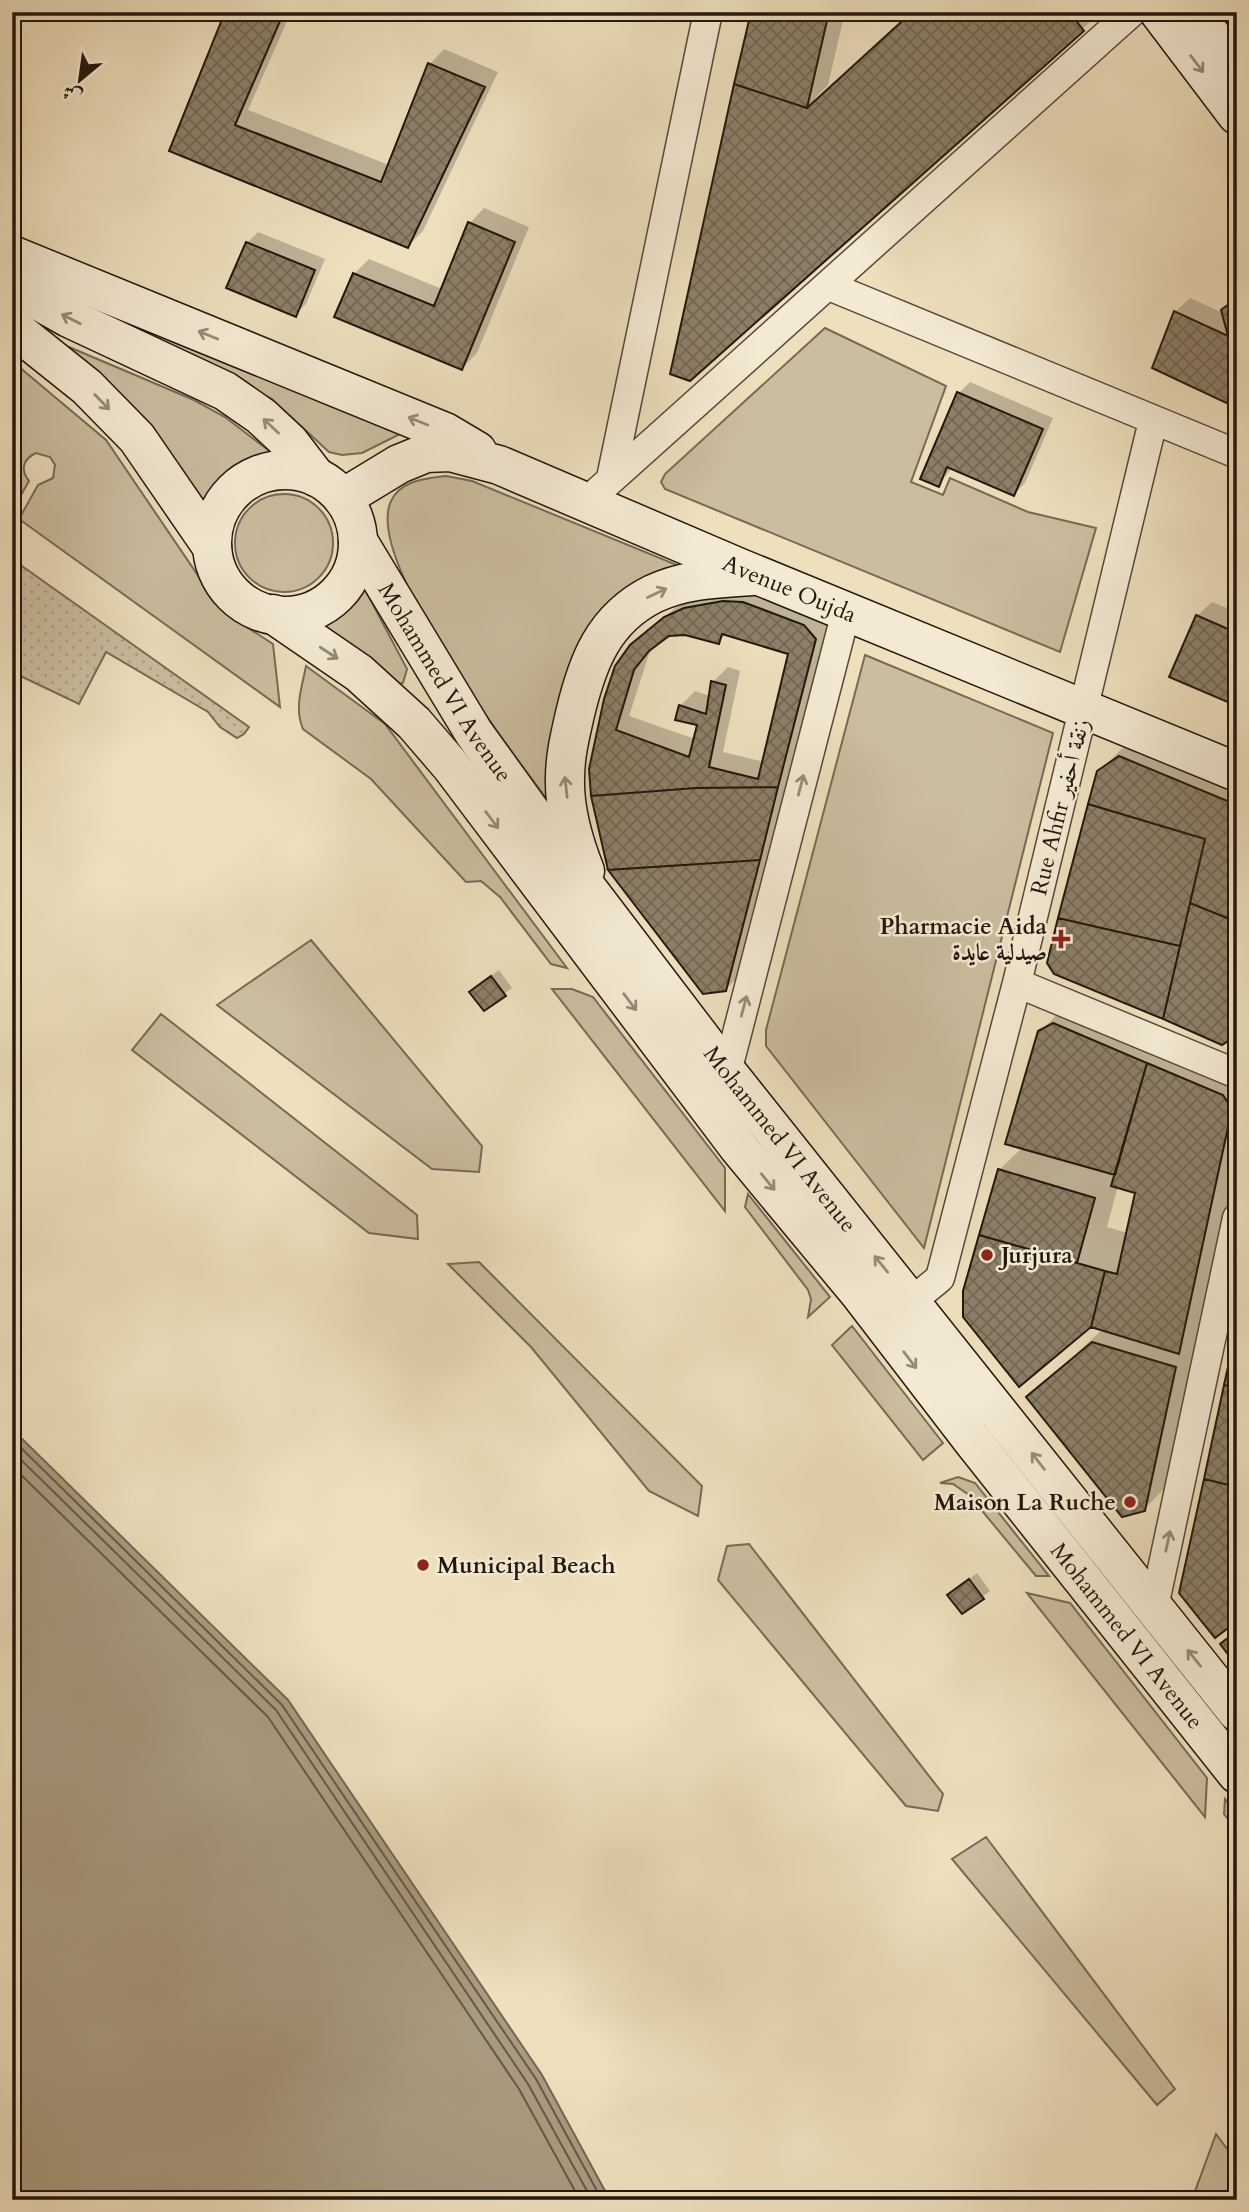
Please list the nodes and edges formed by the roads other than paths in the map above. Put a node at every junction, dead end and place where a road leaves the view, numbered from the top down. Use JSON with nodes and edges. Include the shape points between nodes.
{"nodes":[{"id":1,"x":708,"y":12,"type":"edge"},
{"id":2,"x":1132,"y":12,"type":"edge"},
{"id":3,"x":1158,"y":12,"type":"edge"},
{"id":4,"x":1193,"y":12,"type":"edge"},
{"id":5,"x":1237,"y":69,"type":"edge"},
{"id":6,"x":1237,"y":115,"type":"edge"},
{"id":7,"x":12,"y":255,"type":"edge"},
{"id":8,"x":12,"y":286,"type":"edge"},
{"id":9,"x":829,"y":286,"type":"junction"},
{"id":10,"x":12,"y":327,"type":"edge"},
{"id":11,"x":1153,"y":421,"type":"junction"},
{"id":12,"x":1237,"y":454,"type":"edge"},
{"id":13,"x":499,"y":465,"type":"junction"},
{"id":14,"x":329,"y":488,"type":"junction"},
{"id":15,"x":598,"y":491,"type":"junction"},
{"id":16,"x":358,"y":541,"type":"junction"},
{"id":17,"x":212,"y":547,"type":"junction"},
{"id":18,"x":757,"y":575,"type":"junction"},
{"id":19,"x":846,"y":612,"type":"junction"},
{"id":20,"x":273,"y":614,"type":"junction"},
{"id":21,"x":1084,"y":709,"type":"junction"},
{"id":22,"x":1237,"y":772,"type":"edge"},
{"id":23,"x":596,"y":899,"type":"junction"},
{"id":24,"x":1017,"y":983,"type":"junction"},
{"id":25,"x":727,"y":1072,"type":"junction"},
{"id":26,"x":1237,"y":1074,"type":"edge"},
{"id":27,"x":1237,"y":1218,"type":"edge"},
{"id":28,"x":912,"y":1301,"type":"junction"},
{"id":29,"x":1154,"y":1607,"type":"junction"},
{"id":30,"x":1237,"y":1712,"type":"edge"},
{"id":31,"x":1237,"y":1774,"type":"edge"}],
"edges":[{"from":1,"to":15,"type":"street"},
{"from":2,"to":9,"type":"street"},
{"from":3,"to":6,"type":"main road","one_way":true},
{"from":4,"to":5,"type":"main road"},
{"from":13,"to":7,"type":"main road","one_way":true,"via":[[445,432]]},
{"from":14,"to":8,"type":"main road","one_way":true,"via":[[290,443],[225,391]]},
{"from":9,"to":11,"type":"street"},
{"from":9,"to":15,"type":"street"},
{"from":10,"to":17,"type":"main road","one_way":true,"via":[[87,387],[137,438]]},
{"from":11,"to":12,"type":"street"},
{"from":11,"to":21,"type":"street","name":"Rue Ahfir زنقة أحفير"},
{"from":13,"to":14,"type":"main road","name":"Avenue Oujda","via":[[450,452],[426,453]]},
{"from":13,"to":15,"type":"main road","name":"Avenue Oujda"},
{"from":14,"to":16,"type":"main road","via":[[356,526]]},
{"from":14,"to":17,"type":"main road","via":[[292,470],[267,471],[244,482],[226,499],[214,522]]},
{"from":15,"to":18,"type":"main road","name":"Avenue Oujda"},
{"from":16,"to":20,"type":"main road","via":[[349,575],[328,602],[307,612]]},
{"from":16,"to":23,"type":"main road","name":"Mohammed VI Avenue","via":[[474,733]]},
{"from":17,"to":20,"type":"main road","via":[[219,573],[234,595]]},
{"from":18,"to":19,"type":"main road","name":"Avenue Oujda"},
{"from":23,"to":18,"type":"main road","one_way":true,"via":[[576,845],[564,780],[566,750],[595,649],[622,615],[663,589]]},
{"from":19,"to":21,"type":"main road","name":"Avenue Oujda"},
{"from":25,"to":19,"type":"street","one_way":true},
{"from":20,"to":31,"type":"main road","name":"Mohammed VI Avenue","one_way":true,"via":[[359,673],[415,723],[739,1148],[860,1294]]},
{"from":21,"to":22,"type":"main road","name":"Avenue Oujda"},
{"from":21,"to":24,"type":"street","name":"Rue Ahfir زنقة أحفير"},
{"from":23,"to":25,"type":"main road","name":"Mohammed VI Avenue"},
{"from":24,"to":26,"type":"street"},
{"from":24,"to":28,"type":"street","name":"Rue Ahfir زنقة أحفير","via":[[940,1278]]},
{"from":28,"to":25,"type":"main road","name":"Mohammed VI Avenue","one_way":true},
{"from":29,"to":27,"type":"street","one_way":true},
{"from":29,"to":28,"type":"main road","name":"Mohammed VI Avenue","one_way":true},
{"from":30,"to":29,"type":"main road","name":"Mohammed VI Avenue","one_way":true}]}
